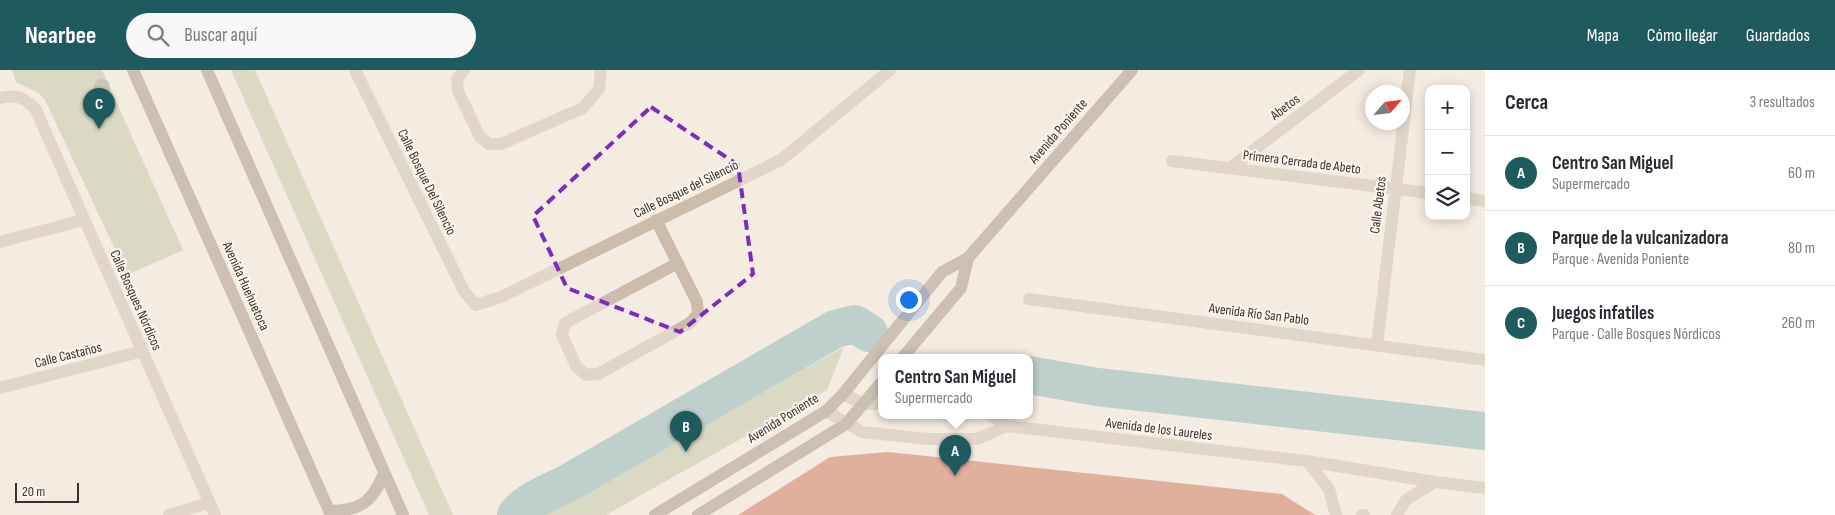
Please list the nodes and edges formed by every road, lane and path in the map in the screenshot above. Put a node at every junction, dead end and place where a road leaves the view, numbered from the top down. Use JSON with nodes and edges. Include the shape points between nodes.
{"nodes":[{"id":1,"x":133,"y":70,"type":"edge"},
{"id":2,"x":207,"y":70,"type":"edge"},
{"id":3,"x":355,"y":70,"type":"edge"},
{"id":4,"x":464,"y":70,"type":"edge"},
{"id":5,"x":601,"y":70,"type":"edge"},
{"id":6,"x":890,"y":70,"type":"edge"},
{"id":7,"x":1132,"y":70,"type":"edge"},
{"id":8,"x":1359,"y":70,"type":"edge"},
{"id":9,"x":1410,"y":70,"type":"edge"},
{"id":10,"x":0,"y":98,"type":"edge"},
{"id":11,"x":1172,"y":161,"type":"dead end"},
{"id":12,"x":1230,"y":168,"type":"junction"},
{"id":13,"x":1395,"y":188,"type":"junction"},
{"id":14,"x":1425,"y":192,"type":"edge"},
{"id":15,"x":1470,"y":199,"type":"edge"},
{"id":16,"x":1485,"y":201,"type":"edge"},
{"id":17,"x":83,"y":220,"type":"junction"},
{"id":18,"x":656,"y":220,"type":"junction"},
{"id":19,"x":0,"y":242,"type":"edge"},
{"id":20,"x":968,"y":258,"type":"junction"},
{"id":21,"x":678,"y":263,"type":"junction"},
{"id":22,"x":1029,"y":299,"type":"dead end"},
{"id":23,"x":476,"y":305,"type":"joint"},
{"id":24,"x":1377,"y":344,"type":"junction"},
{"id":25,"x":143,"y":351,"type":"junction"},
{"id":26,"x":906,"y":354,"type":"edge"},
{"id":27,"x":1485,"y":360,"type":"edge"},
{"id":28,"x":878,"y":387,"type":"edge"},
{"id":29,"x":0,"y":388,"type":"edge"},
{"id":30,"x":843,"y":394,"type":"junction"},
{"id":31,"x":864,"y":404,"type":"junction"},
{"id":32,"x":878,"y":404,"type":"edge"},
{"id":33,"x":826,"y":411,"type":"junction"},
{"id":34,"x":997,"y":419,"type":"edge"},
{"id":35,"x":846,"y":424,"type":"junction"},
{"id":36,"x":1007,"y":426,"type":"junction"},
{"id":37,"x":1307,"y":461,"type":"junction"},
{"id":38,"x":384,"y":473,"type":"junction"},
{"id":39,"x":1435,"y":482,"type":"junction"},
{"id":40,"x":1485,"y":488,"type":"edge"},
{"id":41,"x":209,"y":503,"type":"junction"},
{"id":42,"x":330,"y":513,"type":"edge"},
{"id":43,"x":169,"y":515,"type":"edge"},
{"id":44,"x":215,"y":515,"type":"edge"},
{"id":45,"x":403,"y":515,"type":"edge"},
{"id":46,"x":655,"y":515,"type":"edge"},
{"id":47,"x":698,"y":515,"type":"edge"},
{"id":48,"x":1336,"y":515,"type":"edge"},
{"id":49,"x":1397,"y":515,"type":"edge"}],
"edges":[{"from":1,"to":42,"type":"main road","name":"Avenida Huehuetoca"},
{"from":2,"to":38,"type":"main road"},
{"from":3,"to":23,"type":"street","name":"Calle Bosque Del Silencio","via":[[464,291]]},
{"from":4,"to":5,"type":"street","via":[[457,79],[458,91],[480,137],[489,144],[501,144],[583,108],[599,89]]},
{"from":6,"to":18,"type":"street","name":"Calle Bosque del Silencio","via":[[781,160]]},
{"from":7,"to":20,"type":"main road","name":"Avenida Poniente"},
{"from":8,"to":12,"type":"street","name":"Abetos"},
{"from":9,"to":13,"type":"street","name":"Calle Abetos"},
{"from":10,"to":17,"type":"street","name":"Calle Bosques Nórdicos","via":[[23,97],[35,108]]},
{"from":11,"to":12,"type":"street","name":"Primera Cerrada de Abeto"},
{"from":12,"to":13,"type":"street","name":"Primera Cerrada de Abeto"},
{"from":13,"to":14,"type":"street","name":"Primera Cerrada de Abeto"},
{"from":13,"to":24,"type":"street","name":"Calle Abetos"},
{"from":15,"to":16,"type":"street"},
{"from":17,"to":19,"type":"street"},
{"from":17,"to":25,"type":"street","name":"Calle Bosques Nórdicos"},
{"from":18,"to":21,"type":"street"},
{"from":18,"to":23,"type":"street","name":"Calle Bosque del Silencio","via":[[501,297]]},
{"from":20,"to":26,"type":"main road","name":"Avenida Poniente","via":[[961,288]]},
{"from":20,"to":30,"type":"main road","name":"Avenida Poniente","via":[[942,272]]},
{"from":21,"to":21,"type":"street","via":[[699,308],[695,319],[598,374],[592,376],[580,372],[563,340],[565,323]]},
{"from":22,"to":24,"type":"street","name":"Avenida Río San Pablo"},
{"from":24,"to":27,"type":"street","name":"Avenida Río San Pablo"},
{"from":25,"to":29,"type":"street","name":"Calle Castaños"},
{"from":25,"to":41,"type":"street","name":"Calle Bosques Nórdicos"},
{"from":28,"to":31,"type":"main road"},
{"from":30,"to":31,"type":"street"},
{"from":30,"to":33,"type":"main road","name":"Avenida Poniente"},
{"from":31,"to":32,"type":"street"},
{"from":31,"to":35,"type":"main road"},
{"from":33,"to":35,"type":"street"},
{"from":33,"to":46,"type":"main road","name":"Avenida Poniente"},
{"from":34,"to":36,"type":"street","name":"Avenida de los Laureles"},
{"from":35,"to":36,"type":"street","via":[[862,432],[928,439],[978,439]]},
{"from":35,"to":47,"type":"main road"},
{"from":36,"to":37,"type":"street","name":"Avenida de los Laureles"},
{"from":37,"to":39,"type":"street","name":"Avenida de los Laureles"},
{"from":37,"to":48,"type":"street","via":[[1329,489]]},
{"from":38,"to":42,"type":"main road","via":[[378,491],[364,504],[348,511]]},
{"from":38,"to":45,"type":"main road"},
{"from":39,"to":40,"type":"street","name":"Avenida de los Laureles"},
{"from":39,"to":49,"type":"street","via":[[1406,500]]},
{"from":41,"to":43,"type":"street"},
{"from":41,"to":44,"type":"street","name":"Calle Bosques Nórdicos"}]}
